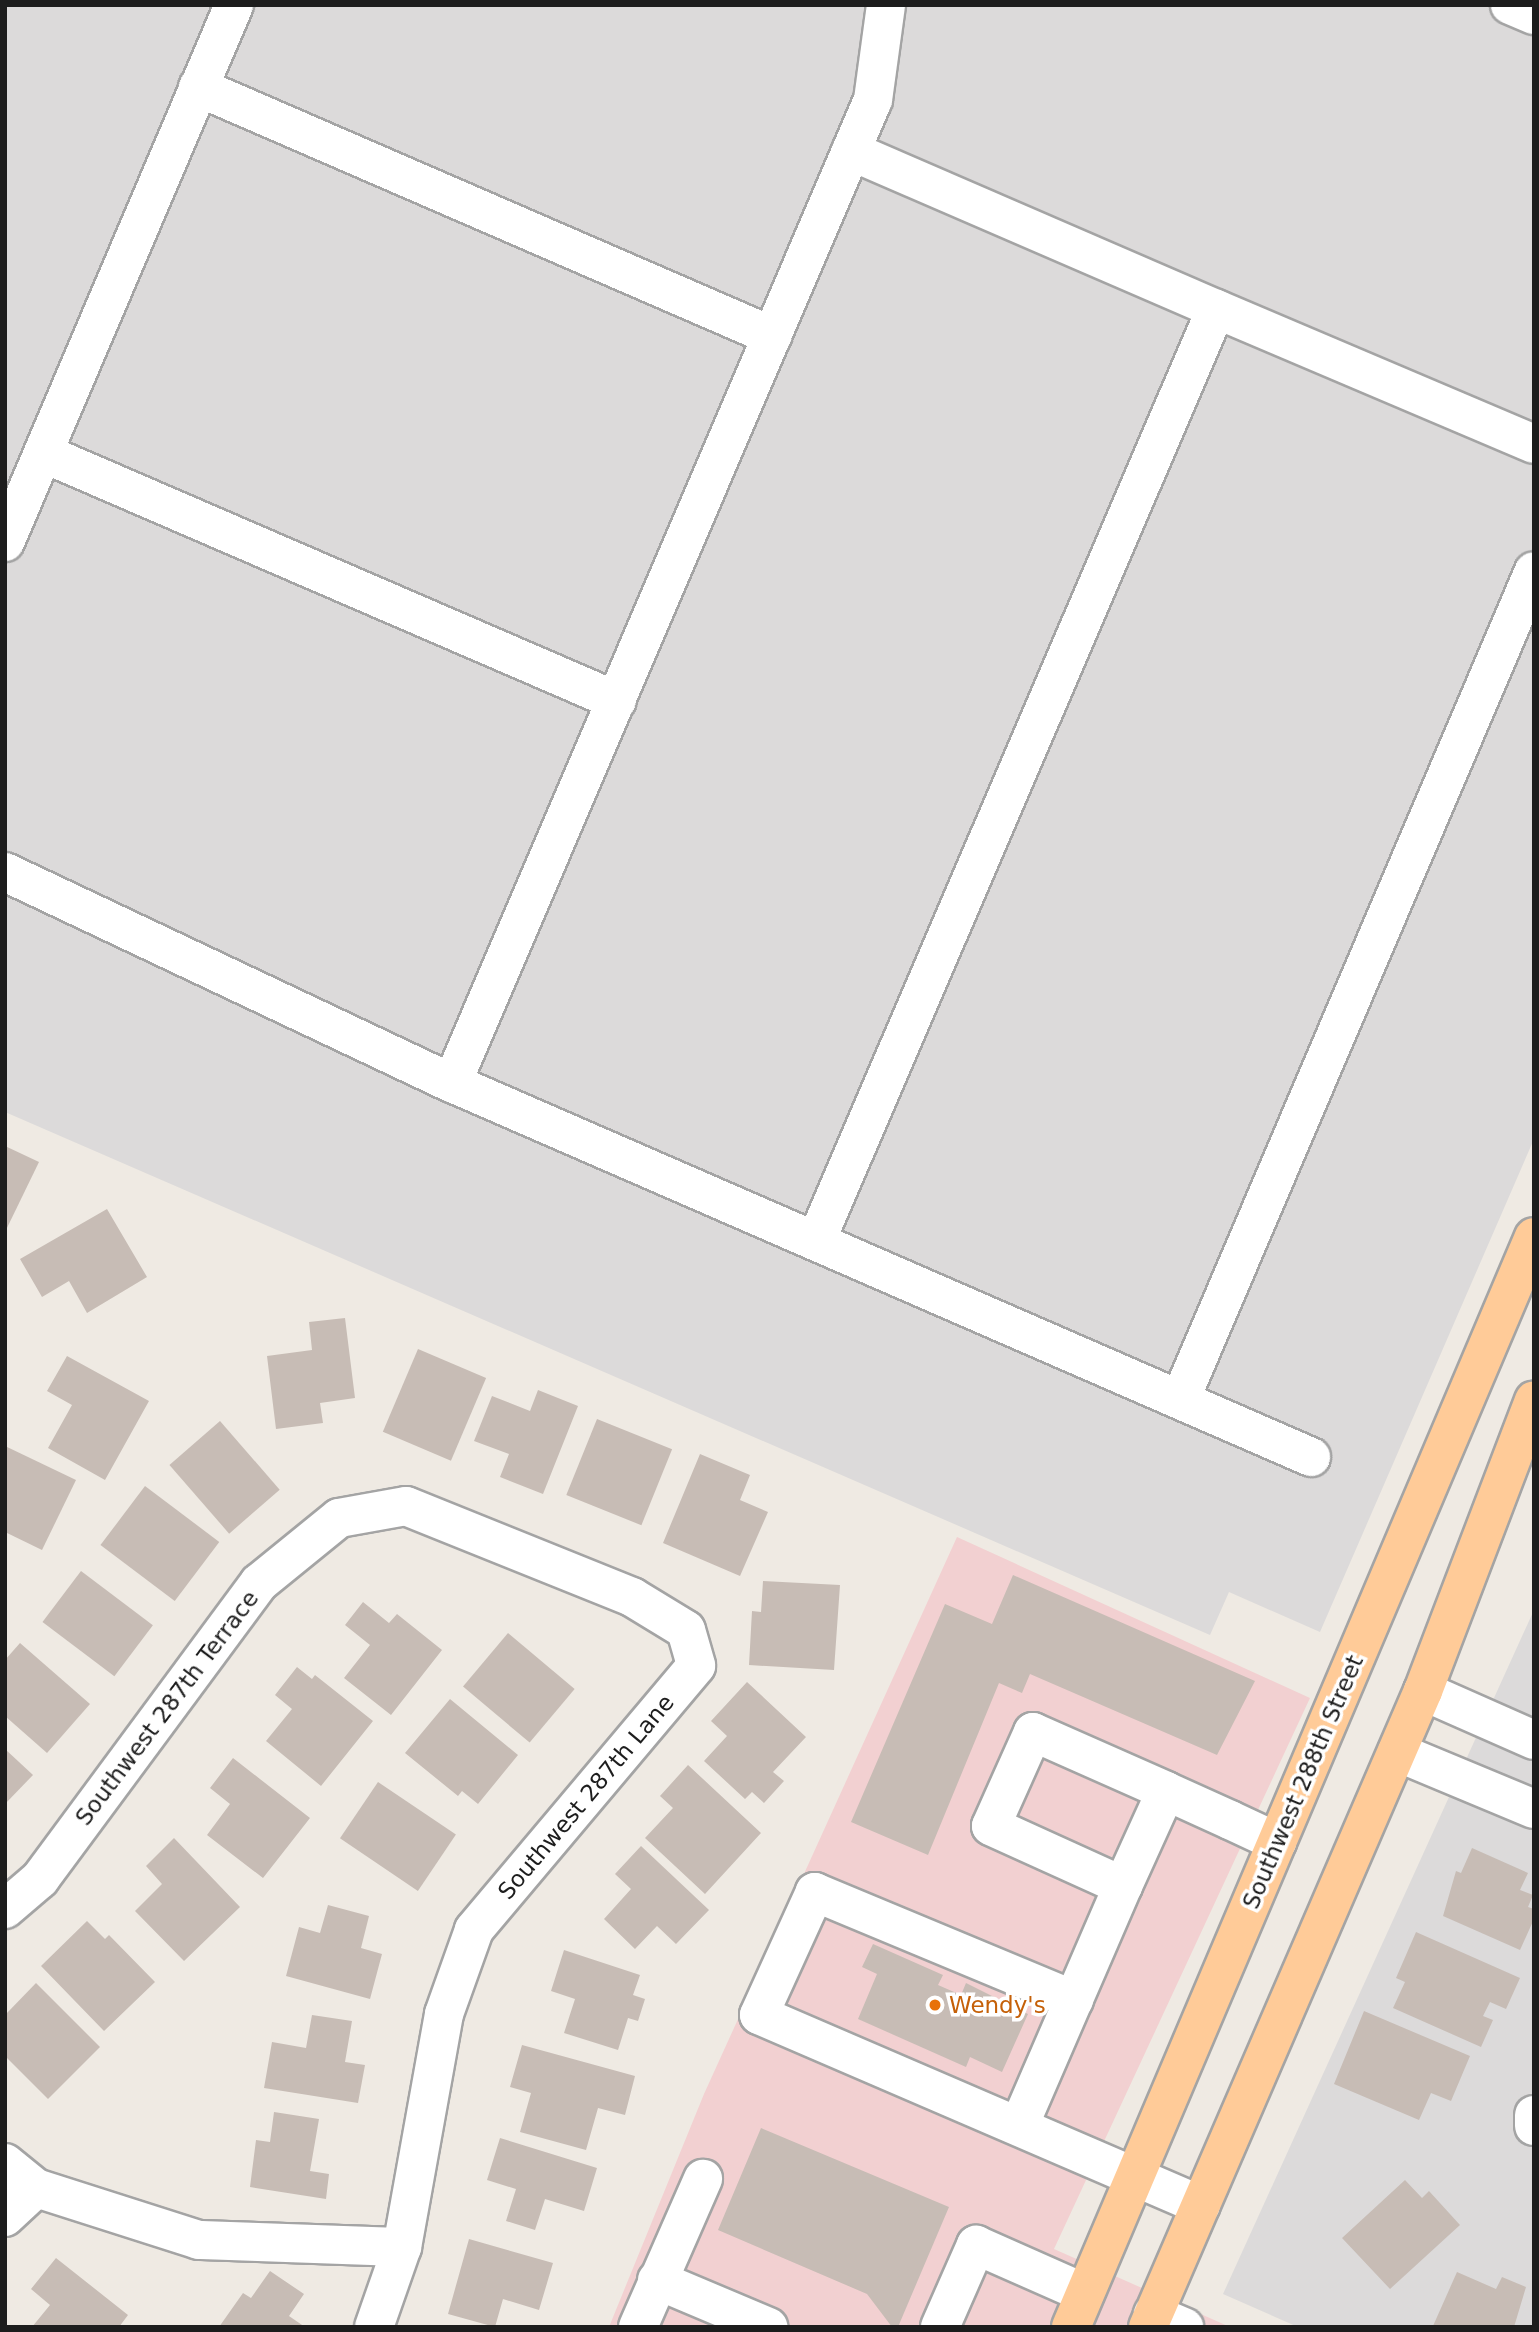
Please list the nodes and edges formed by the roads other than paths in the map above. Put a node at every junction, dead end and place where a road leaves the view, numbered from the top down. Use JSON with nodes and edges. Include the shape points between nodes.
{"nodes":[{"id":1,"x":234,"y":5,"type":"edge"},
{"id":2,"x":886,"y":5,"type":"edge"},
{"id":3,"x":1510,"y":5,"type":"edge"},
{"id":4,"x":1534,"y":15,"type":"edge"},
{"id":5,"x":198,"y":87,"type":"junction"},
{"id":6,"x":851,"y":151,"type":"junction"},
{"id":7,"x":1216,"y":309,"type":"junction"},
{"id":8,"x":772,"y":336,"type":"junction"},
{"id":9,"x":1534,"y":444,"type":"edge"},
{"id":10,"x":43,"y":453,"type":"junction"},
{"id":11,"x":5,"y":542,"type":"edge"},
{"id":12,"x":1534,"y":571,"type":"edge"},
{"id":13,"x":617,"y":701,"type":"junction"},
{"id":14,"x":5,"y":872,"type":"edge"},
{"id":15,"x":452,"y":1083,"type":"junction"},
{"id":16,"x":1534,"y":1237,"type":"edge"},
{"id":17,"x":816,"y":1241,"type":"junction"},
{"id":18,"x":1180,"y":1400,"type":"junction"},
{"id":19,"x":1534,"y":1400,"type":"edge"},
{"id":20,"x":1311,"y":1457,"type":"dead end"},
{"id":21,"x":339,"y":1518,"type":"joint"},
{"id":22,"x":1423,"y":1691,"type":"junction"},
{"id":23,"x":1534,"y":1740,"type":"edge"},
{"id":24,"x":1397,"y":1752,"type":"junction"},
{"id":25,"x":1166,"y":1791,"type":"junction"},
{"id":26,"x":1534,"y":1809,"type":"edge"},
{"id":27,"x":1277,"y":1842,"type":"junction"},
{"id":28,"x":1123,"y":1886,"type":"junction"},
{"id":29,"x":5,"y":1909,"type":"edge"},
{"id":30,"x":1073,"y":2000,"type":"junction"},
{"id":31,"x":1534,"y":2115,"type":"edge"},
{"id":32,"x":1019,"y":2126,"type":"junction"},
{"id":33,"x":1534,"y":2126,"type":"edge"},
{"id":34,"x":5,"y":2163,"type":"edge"},
{"id":35,"x":1136,"y":2178,"type":"junction"},
{"id":36,"x":703,"y":2179,"type":"dead end"},
{"id":37,"x":36,"y":2188,"type":"junction"},
{"id":38,"x":1201,"y":2205,"type":"junction"},
{"id":39,"x":5,"y":2217,"type":"edge"},
{"id":40,"x":402,"y":2247,"type":"junction"},
{"id":41,"x":657,"y":2280,"type":"junction"},
{"id":42,"x":1078,"y":2310,"type":"edge"},
{"id":43,"x":1162,"y":2323,"type":"edge"},
{"id":44,"x":374,"y":2327,"type":"edge"},
{"id":45,"x":638,"y":2327,"type":"edge"},
{"id":46,"x":768,"y":2327,"type":"edge"},
{"id":47,"x":940,"y":2327,"type":"edge"}],
"edges":[{"from":1,"to":5,"type":"street"},
{"from":2,"to":6,"type":"street","via":[[873,100]]},
{"from":3,"to":4,"type":"street"},
{"from":5,"to":8,"type":"street"},
{"from":5,"to":10,"type":"street"},
{"from":6,"to":7,"type":"street"},
{"from":6,"to":8,"type":"street"},
{"from":7,"to":9,"type":"street"},
{"from":7,"to":17,"type":"street"},
{"from":8,"to":13,"type":"street"},
{"from":10,"to":11,"type":"street"},
{"from":10,"to":13,"type":"street"},
{"from":12,"to":18,"type":"street"},
{"from":13,"to":15,"type":"street"},
{"from":14,"to":15,"type":"street"},
{"from":15,"to":17,"type":"street"},
{"from":16,"to":27,"type":"main road","name":"Southwest 288th Street"},
{"from":17,"to":18,"type":"street"},
{"from":18,"to":20,"type":"street"},
{"from":19,"to":22,"type":"main road"},
{"from":21,"to":29,"type":"street","name":"Southwest 287th Terrace","via":[[260,1583],[40,1879]]},
{"from":21,"to":40,"type":"street","name":"Southwest 287th Lane","via":[[406,1506],[632,1597],[686,1630],[696,1666],[474,1930],[444,2014]]},
{"from":22,"to":23,"type":"street"},
{"from":22,"to":24,"type":"main road"},
{"from":24,"to":26,"type":"street"},
{"from":24,"to":38,"type":"main road"},
{"from":25,"to":27,"type":"street"},
{"from":25,"to":28,"type":"street"},
{"from":25,"to":28,"type":"street","via":[[1033,1732],[991,1826]]},
{"from":27,"to":35,"type":"main road","name":"Southwest 288th Street"},
{"from":28,"to":30,"type":"street"},
{"from":30,"to":32,"type":"street"},
{"from":30,"to":32,"type":"street","via":[[815,1892],[760,2014]]},
{"from":31,"to":33,"type":"street"},
{"from":32,"to":35,"type":"street"},
{"from":34,"to":37,"type":"street"},
{"from":35,"to":38,"type":"street"},
{"from":35,"to":42,"type":"main road","name":"Southwest 288th Street"},
{"from":36,"to":41,"type":"street"},
{"from":37,"to":39,"type":"street"},
{"from":37,"to":40,"type":"street","via":[[199,2239]]},
{"from":38,"to":43,"type":"main road"},
{"from":40,"to":44,"type":"street","name":"Southwest 287th Lane"},
{"from":41,"to":45,"type":"street"},
{"from":41,"to":46,"type":"street"},
{"from":42,"to":47,"type":"street","via":[[976,2245]]}]}
